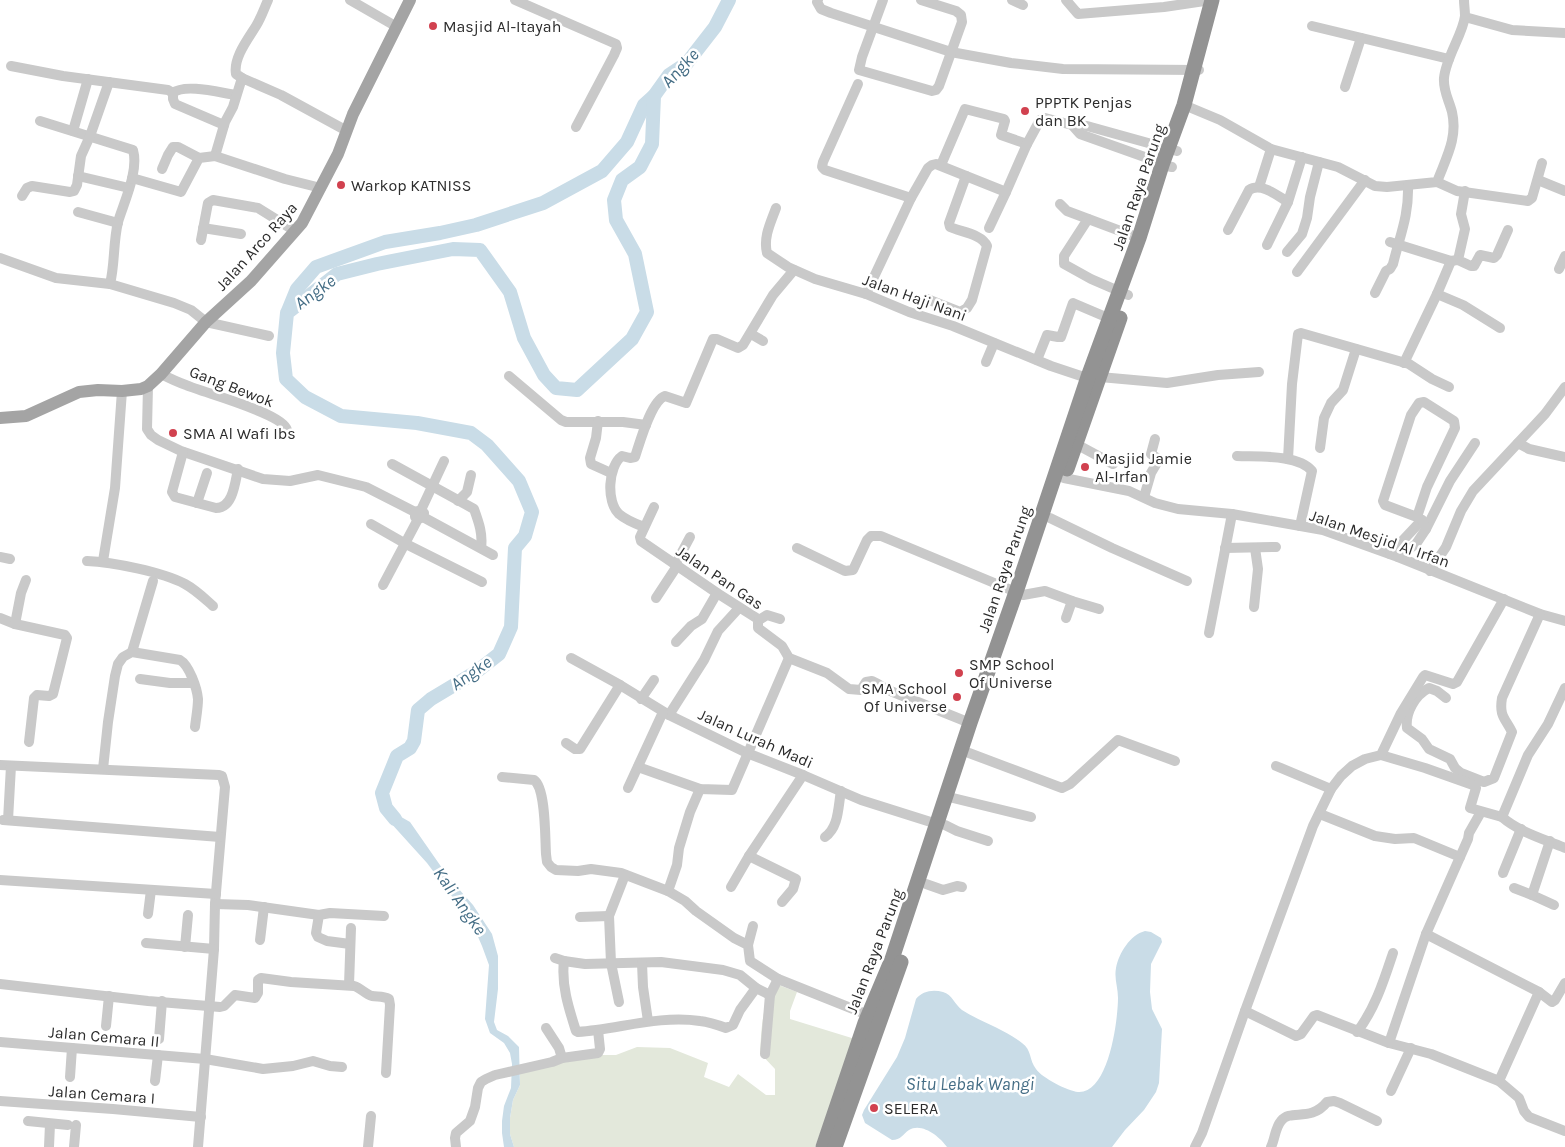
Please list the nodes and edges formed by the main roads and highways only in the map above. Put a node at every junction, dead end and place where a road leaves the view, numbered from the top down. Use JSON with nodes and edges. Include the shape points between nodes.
{"nodes":[{"id":1,"x":410,"y":0,"type":"edge"},
{"id":2,"x":1211,"y":0,"type":"edge"},
{"id":3,"x":1220,"y":0,"type":"edge"},
{"id":4,"x":1198,"y":70,"type":"junction"},
{"id":5,"x":1167,"y":166,"type":"junction"},
{"id":6,"x":1124,"y":293,"type":"junction"},
{"id":7,"x":1096,"y":379,"type":"junction"},
{"id":8,"x":0,"y":418,"type":"edge"},
{"id":9,"x":1020,"y":593,"type":"junction"},
{"id":10,"x":941,"y":825,"type":"junction"},
{"id":11,"x":915,"y":907,"type":"junction"},
{"id":12,"x":823,"y":1147,"type":"edge"},
{"id":13,"x":835,"y":1147,"type":"edge"}],
"edges":[{"from":1,"to":8,"type":"main road","name":"Jalan Arco Raya","via":[[302,223],[251,281],[206,322],[161,374],[141,389],[79,392],[26,416]]},
{"from":2,"to":4,"type":"highway","name":"Jalan Raya Parung"},
{"from":3,"to":4,"type":"highway","name":"Jalan Raya Parung"},
{"from":4,"to":5,"type":"highway","name":"Jalan Raya Parung"},
{"from":5,"to":6,"type":"highway","name":"Jalan Raya Parung"},
{"from":5,"to":6,"type":"highway","name":"Jalan Raya Parung","via":[[1139,238]]},
{"from":6,"to":7,"type":"highway","name":"Jalan Raya Parung"},
{"from":7,"to":9,"type":"highway","name":"Jalan Raya Parung"},
{"from":7,"to":9,"type":"highway","name":"Jalan Raya Parung","via":[[1050,518]]},
{"from":9,"to":10,"type":"highway","name":"Jalan Raya Parung","via":[[970,724]]},
{"from":9,"to":10,"type":"highway","name":"Jalan Raya Parung","via":[[1010,638]]},
{"from":10,"to":11,"type":"highway","name":"Jalan Raya Parung"},
{"from":10,"to":11,"type":"highway","name":"Jalan Raya Parung","via":[[926,884]]},
{"from":11,"to":12,"type":"highway","name":"Jalan Raya Parung","via":[[868,1015]]},
{"from":11,"to":13,"type":"highway","name":"Jalan Raya Parung"}]}
